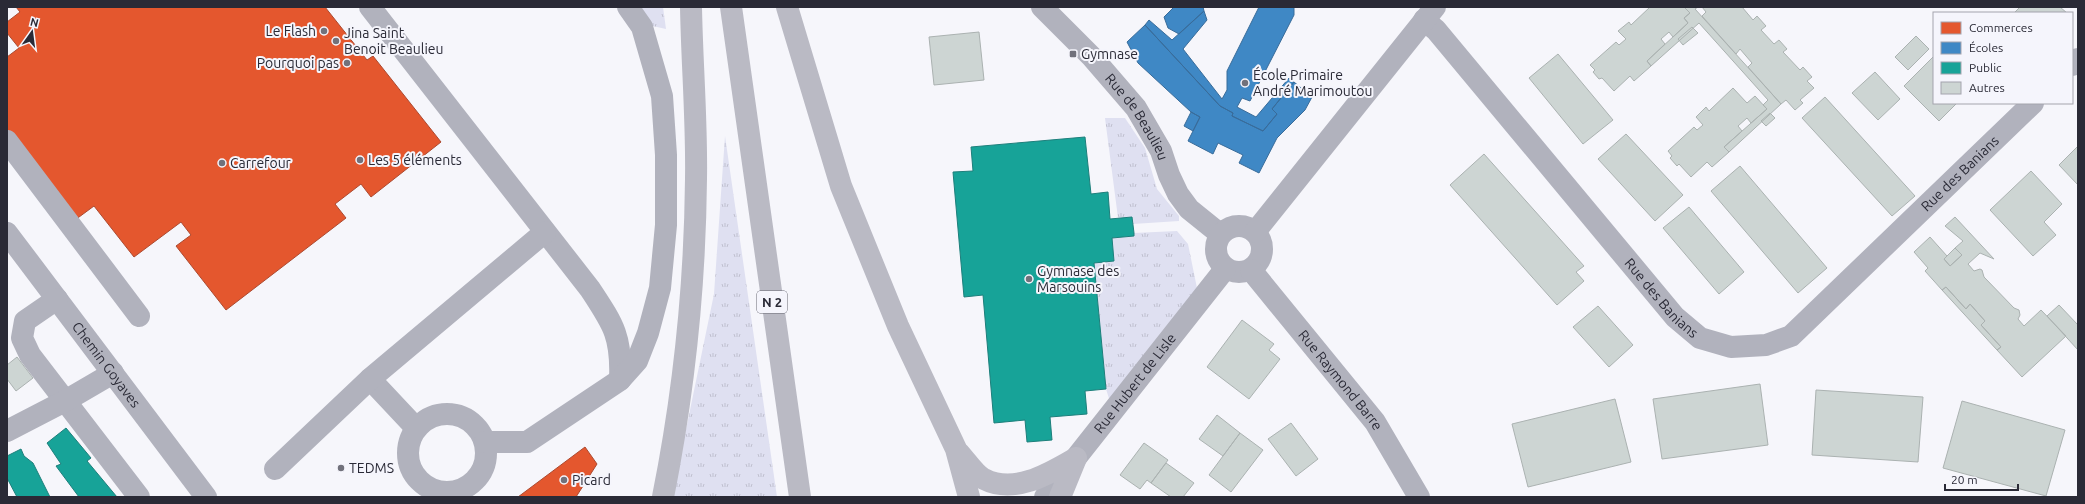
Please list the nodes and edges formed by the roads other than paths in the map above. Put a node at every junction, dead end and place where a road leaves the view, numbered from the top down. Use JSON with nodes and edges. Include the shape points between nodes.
{"nodes":[{"id":1,"x":370,"y":7,"type":"edge"},
{"id":2,"x":628,"y":7,"type":"edge"},
{"id":3,"x":691,"y":7,"type":"edge"},
{"id":4,"x":731,"y":7,"type":"edge"},
{"id":5,"x":787,"y":7,"type":"edge"},
{"id":6,"x":1042,"y":7,"type":"edge"},
{"id":7,"x":1430,"y":13,"type":"edge"},
{"id":8,"x":2032,"y":104,"type":"edge"},
{"id":9,"x":7,"y":141,"type":"edge"},
{"id":10,"x":545,"y":232,"type":"junction"},
{"id":11,"x":1255,"y":232,"type":"junction"},
{"id":12,"x":7,"y":233,"type":"edge"},
{"id":13,"x":1220,"y":234,"type":"junction"},
{"id":14,"x":1225,"y":269,"type":"junction"},
{"id":15,"x":1251,"y":270,"type":"junction"},
{"id":16,"x":57,"y":299,"type":"junction"},
{"id":17,"x":139,"y":316,"type":"dead end"},
{"id":18,"x":112,"y":373,"type":"junction"},
{"id":19,"x":370,"y":379,"type":"junction"},
{"id":20,"x":620,"y":380,"type":"junction"},
{"id":21,"x":65,"y":401,"type":"junction"},
{"id":22,"x":416,"y":428,"type":"junction"},
{"id":23,"x":7,"y":431,"type":"edge"},
{"id":24,"x":485,"y":442,"type":"junction"},
{"id":25,"x":956,"y":449,"type":"junction"},
{"id":26,"x":1076,"y":458,"type":"junction"},
{"id":27,"x":275,"y":469,"type":"dead end"},
{"id":28,"x":437,"y":494,"type":"edge"},
{"id":29,"x":139,"y":497,"type":"edge"},
{"id":30,"x":206,"y":497,"type":"edge"},
{"id":31,"x":663,"y":497,"type":"edge"},
{"id":32,"x":800,"y":497,"type":"edge"},
{"id":33,"x":969,"y":497,"type":"edge"},
{"id":34,"x":1045,"y":497,"type":"edge"},
{"id":35,"x":1060,"y":497,"type":"edge"},
{"id":36,"x":1419,"y":497,"type":"edge"}],
"edges":[{"from":1,"to":10,"type":"street","via":[[523,200]]},
{"from":2,"to":20,"type":"street","via":[[642,27],[662,96],[666,155],[666,225],[660,288],[648,333],[637,361]]},
{"from":3,"to":31,"type":"highway","via":[[696,178],[694,262],[680,403]]},
{"from":4,"to":32,"type":"highway","number":"N 2"},
{"from":5,"to":25,"type":"highway","via":[[841,186],[898,326]]},
{"from":6,"to":13,"type":"street","name":"Rue de Beaulieu","via":[[1092,57],[1136,108],[1162,151],[1178,194],[1189,210]]},
{"from":7,"to":8,"type":"street","name":"Rue des Banians","via":[[1436,30],[1675,317],[1700,338],[1731,347],[1766,344],[1791,336]]},
{"from":7,"to":11,"type":"street"},
{"from":9,"to":17,"type":"street"},
{"from":10,"to":19,"type":"street"},
{"from":10,"to":20,"type":"street","via":[[590,289],[615,330],[621,355]]},
{"from":11,"to":13,"type":"street","via":[[1243,226],[1230,227]]},
{"from":11,"to":15,"type":"street","via":[[1261,241],[1262,252],[1259,262]]},
{"from":12,"to":16,"type":"street","name":"Chemin Goyaves"},
{"from":13,"to":14,"type":"street","via":[[1215,246],[1217,259]]},
{"from":14,"to":15,"type":"street","via":[[1233,273]]},
{"from":14,"to":26,"type":"street","name":"Rue Hubert de Lisle"},
{"from":15,"to":36,"type":"street","name":"Rue Raymond Barre","via":[[1375,422]]},
{"from":16,"to":18,"type":"street","name":"Chemin Goyaves"},
{"from":16,"to":21,"type":"street","via":[[25,321],[22,338],[30,355]]},
{"from":18,"to":21,"type":"street"},
{"from":18,"to":30,"type":"street","name":"Chemin Goyaves"},
{"from":19,"to":22,"type":"street"},
{"from":19,"to":27,"type":"street"},
{"from":20,"to":24,"type":"street","via":[[528,442]]},
{"from":21,"to":23,"type":"street"},
{"from":21,"to":29,"type":"street"},
{"from":22,"to":24,"type":"street","via":[[433,416],[454,414],[473,424]]},
{"from":22,"to":28,"type":"street","via":[[408,447],[410,466],[421,483]]},
{"from":24,"to":28,"type":"street","via":[[486,459],[480,475],[467,487]]},
{"from":25,"to":26,"type":"highway","via":[[983,479],[1006,486],[1031,481]]},
{"from":25,"to":33,"type":"highway"},
{"from":26,"to":34,"type":"street","name":"Rue Hubert de Lisle"},
{"from":26,"to":35,"type":"highway"}]}
